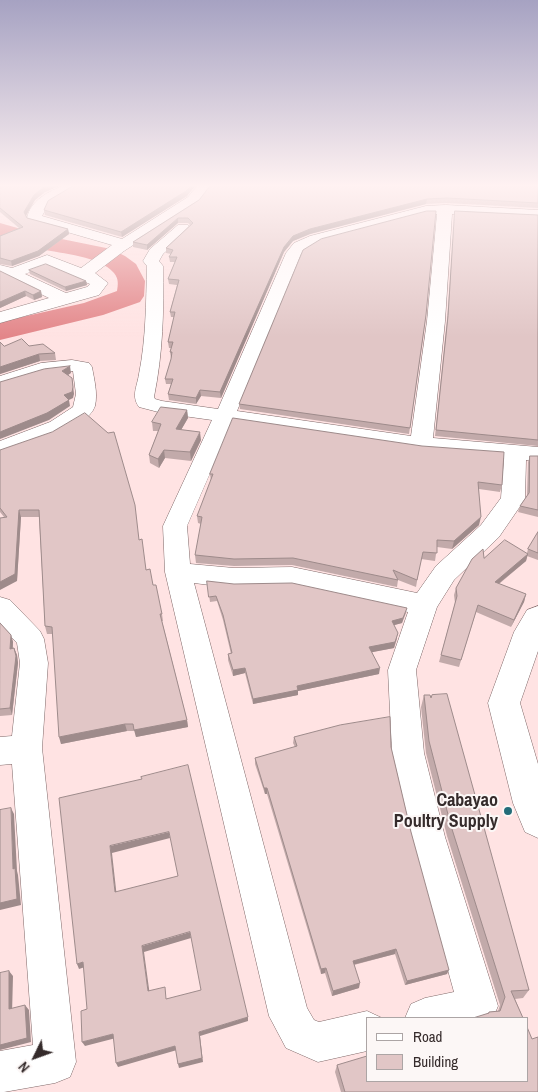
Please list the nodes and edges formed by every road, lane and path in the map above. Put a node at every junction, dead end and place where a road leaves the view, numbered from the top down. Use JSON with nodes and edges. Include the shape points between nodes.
{"nodes":[{"id":1,"x":90,"y":236,"type":"edge"},
{"id":2,"x":137,"y":236,"type":"edge"},
{"id":3,"x":174,"y":236,"type":"edge"},
{"id":4,"x":326,"y":236,"type":"edge"},
{"id":5,"x":443,"y":236,"type":"edge"},
{"id":6,"x":121,"y":246,"type":"junction"},
{"id":7,"x":7,"y":271,"type":"edge"},
{"id":8,"x":86,"y":273,"type":"junction"},
{"id":9,"x":66,"y":300,"type":"junction"},
{"id":10,"x":3,"y":315,"type":"edge"},
{"id":11,"x":0,"y":382,"type":"edge"},
{"id":12,"x":225,"y":416,"type":"junction"},
{"id":13,"x":421,"y":444,"type":"junction"},
{"id":14,"x":0,"y":449,"type":"edge"},
{"id":15,"x":527,"y":454,"type":"edge"},
{"id":16,"x":178,"y":572,"type":"junction"},
{"id":17,"x":424,"y":605,"type":"junction"},
{"id":18,"x":0,"y":607,"type":"edge"},
{"id":19,"x":538,"y":618,"type":"edge"},
{"id":20,"x":13,"y":749,"type":"edge"},
{"id":21,"x":538,"y":820,"type":"edge"},
{"id":22,"x":429,"y":1017,"type":"edge"},
{"id":23,"x":366,"y":1031,"type":"edge"},
{"id":24,"x":0,"y":1072,"type":"edge"}],
"edges":[{"from":1,"to":6,"type":"street"},
{"from":2,"to":6,"type":"street"},
{"from":3,"to":12,"type":"street","via":[[151,261],[155,266],[155,321],[144,397],[146,404]]},
{"from":4,"to":12,"type":"street","via":[[300,246],[294,253]]},
{"from":5,"to":13,"type":"street"},
{"from":6,"to":8,"type":"street"},
{"from":7,"to":8,"type":"street","via":[[47,260]]},
{"from":7,"to":9,"type":"street"},
{"from":8,"to":9,"type":"street","via":[[100,283],[93,291]]},
{"from":9,"to":10,"type":"street"},
{"from":11,"to":14,"type":"street","via":[[51,366],[76,365],[82,367],[86,396],[84,408],[63,425]]},
{"from":12,"to":13,"type":"street"},
{"from":12,"to":16,"type":"street","via":[[175,526]]},
{"from":13,"to":15,"type":"street"},
{"from":15,"to":17,"type":"street","via":[[513,499],[490,531],[445,573]]},
{"from":16,"to":17,"type":"street","via":[[234,578],[292,577]]},
{"from":16,"to":23,"type":"street","via":[[289,1016],[300,1034],[318,1042]]},
{"from":17,"to":22,"type":"street","via":[[402,670],[408,753],[428,837],[478,1006]]},
{"from":18,"to":20,"type":"street","via":[[30,639],[34,663]]},
{"from":19,"to":21,"type":"street","via":[[529,632],[504,703]]},
{"from":20,"to":24,"type":"street","via":[[54,1062]]}]}
